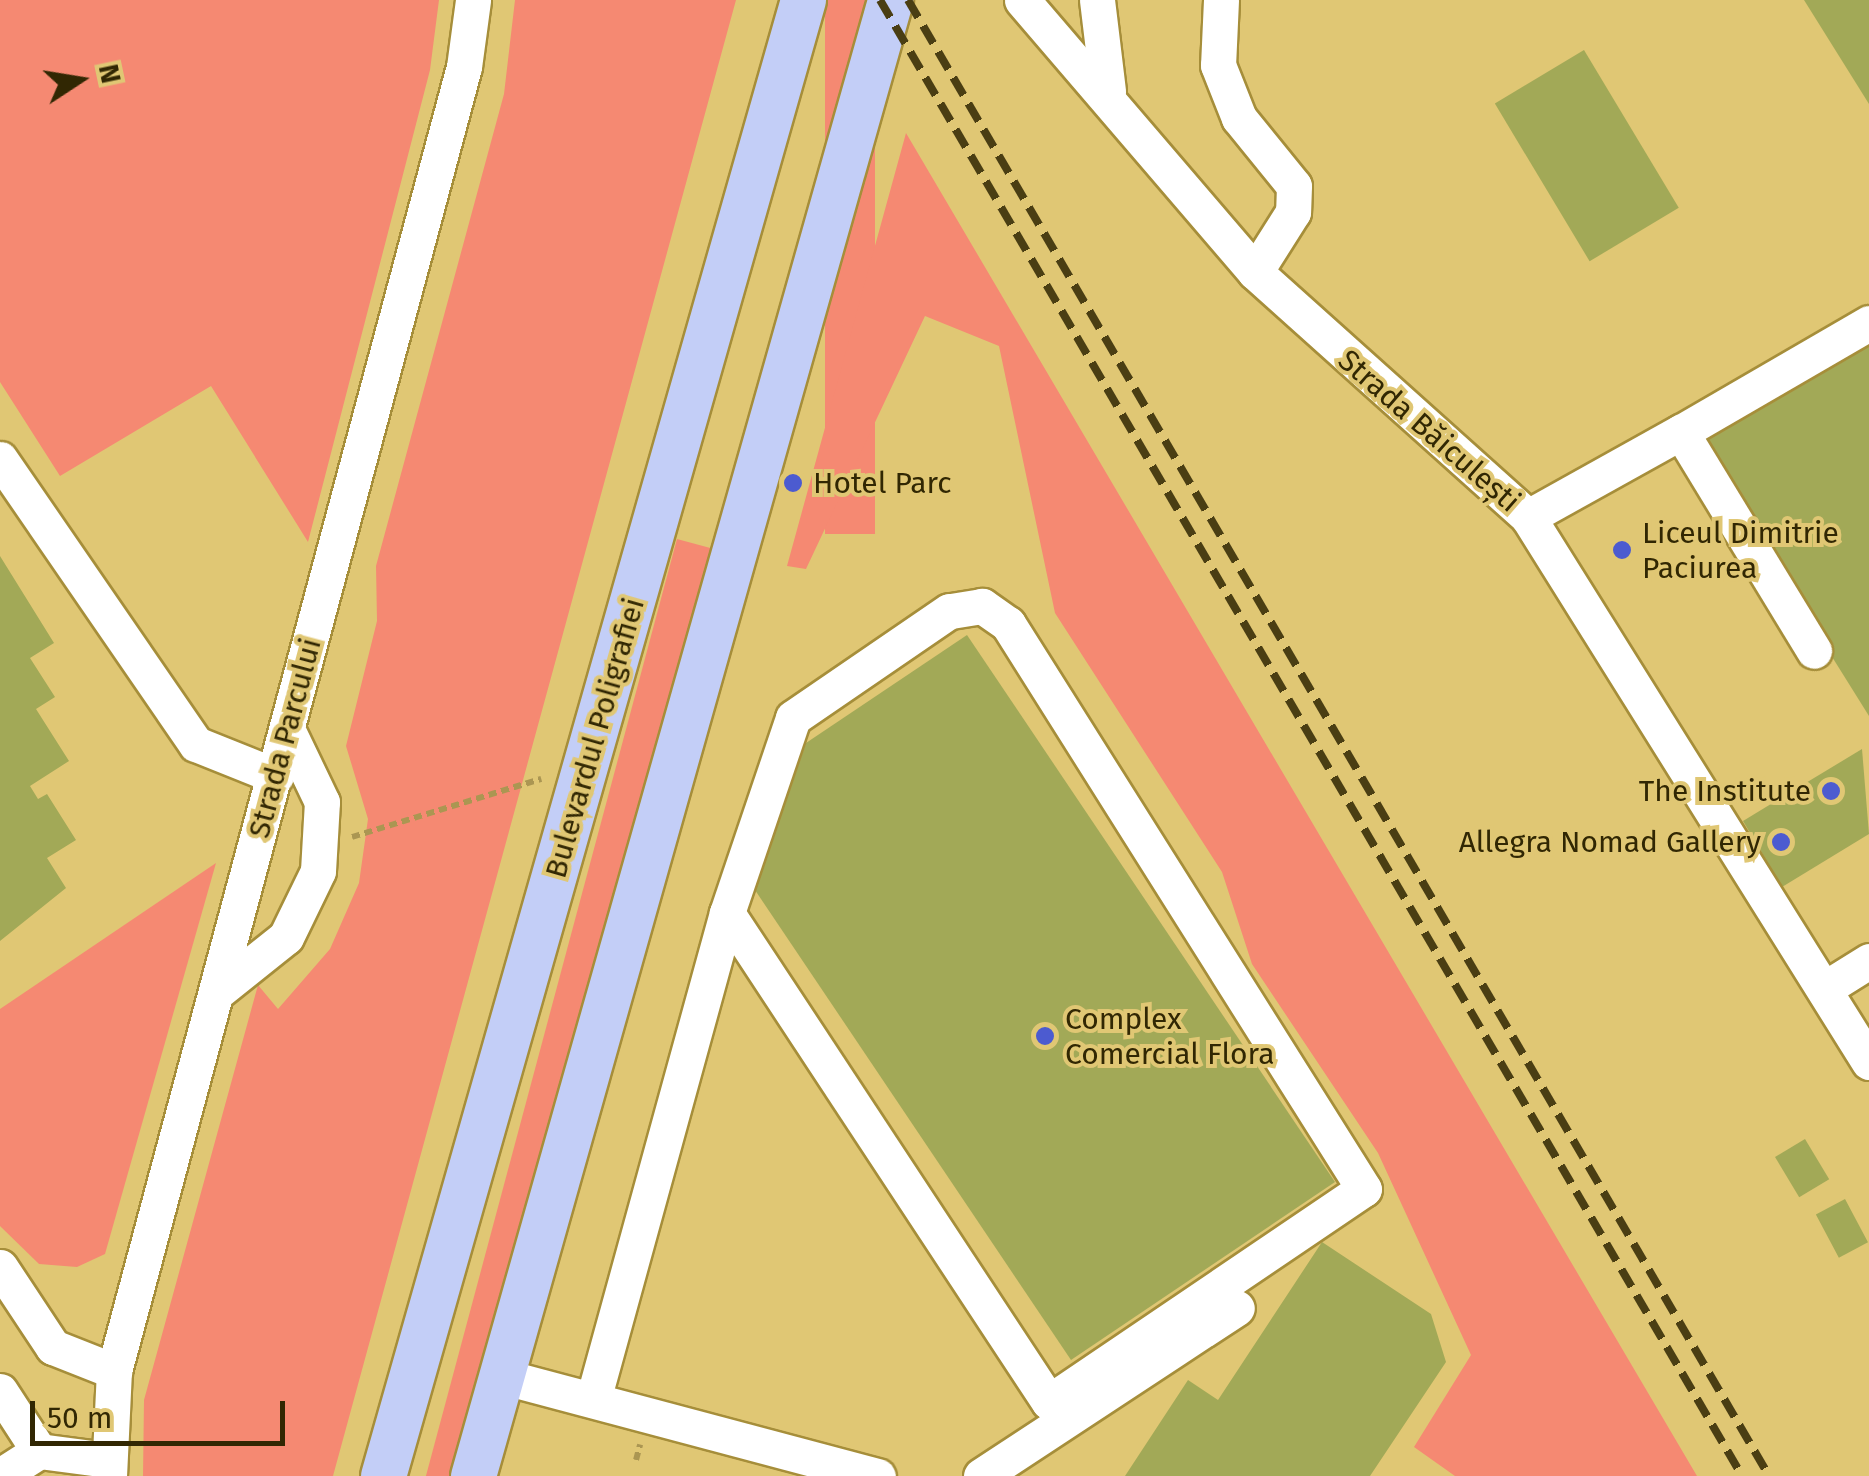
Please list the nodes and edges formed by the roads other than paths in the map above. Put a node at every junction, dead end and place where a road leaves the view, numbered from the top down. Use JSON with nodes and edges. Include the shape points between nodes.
{"nodes":[{"id":1,"x":473,"y":0,"type":"edge"},
{"id":2,"x":803,"y":0,"type":"edge"},
{"id":3,"x":890,"y":0,"type":"edge"},
{"id":4,"x":1022,"y":0,"type":"edge"},
{"id":5,"x":1096,"y":0,"type":"edge"},
{"id":6,"x":1220,"y":0,"type":"edge"},
{"id":7,"x":1108,"y":92,"type":"junction"},
{"id":8,"x":1256,"y":272,"type":"junction"},
{"id":9,"x":1869,"y":323,"type":"edge"},
{"id":10,"x":1681,"y":432,"type":"junction"},
{"id":11,"x":0,"y":459,"type":"edge"},
{"id":12,"x":1528,"y":517,"type":"junction"},
{"id":13,"x":1814,"y":651,"type":"dead end"},
{"id":14,"x":288,"y":731,"type":"junction"},
{"id":15,"x":276,"y":776,"type":"junction"},
{"id":16,"x":727,"y":914,"type":"junction"},
{"id":17,"x":1869,"y":961,"type":"edge"},
{"id":18,"x":1824,"y":989,"type":"junction"},
{"id":19,"x":217,"y":992,"type":"junction"},
{"id":20,"x":1869,"y":1062,"type":"edge"},
{"id":21,"x":0,"y":1267,"type":"edge"},
{"id":22,"x":1238,"y":1308,"type":"dead end"},
{"id":23,"x":114,"y":1372,"type":"junction"},
{"id":24,"x":501,"y":1376,"type":"junction"},
{"id":25,"x":0,"y":1392,"type":"edge"},
{"id":26,"x":592,"y":1400,"type":"junction"},
{"id":27,"x":39,"y":1451,"type":"junction"},
{"id":28,"x":108,"y":1468,"type":"edge"},
{"id":29,"x":0,"y":1476,"type":"edge"},
{"id":30,"x":383,"y":1476,"type":"edge"},
{"id":31,"x":472,"y":1476,"type":"edge"},
{"id":32,"x":878,"y":1476,"type":"edge"},
{"id":33,"x":981,"y":1476,"type":"edge"}],
"edges":[{"from":1,"to":14,"type":"street","name":"Strada Parcului","via":[[464,67]]},
{"from":2,"to":30,"type":"main road","name":"Bulevardul Poligrafiei"},
{"from":3,"to":24,"type":"main road"},
{"from":4,"to":7,"type":"street","name":"Strada Băiculești"},
{"from":5,"to":7,"type":"street"},
{"from":6,"to":8,"type":"street","via":[[1218,65],[1239,118],[1294,186],[1293,212]]},
{"from":7,"to":8,"type":"street","name":"Strada Băiculești"},
{"from":8,"to":12,"type":"street","name":"Strada Băiculești"},
{"from":9,"to":10,"type":"street"},
{"from":10,"to":12,"type":"street"},
{"from":10,"to":13,"type":"street"},
{"from":11,"to":15,"type":"street","via":[[196,744]]},
{"from":12,"to":18,"type":"street","name":"Strada Băiculești"},
{"from":14,"to":15,"type":"street","name":"Strada Parcului"},
{"from":14,"to":19,"type":"street","via":[[322,802],[322,846],[311,895],[286,938]]},
{"from":15,"to":19,"type":"street","name":"Strada Parcului"},
{"from":16,"to":16,"type":"street","via":[[1049,1402],[1364,1189],[1008,624],[982,606],[949,611],[794,718]]},
{"from":16,"to":26,"type":"street"},
{"from":17,"to":18,"type":"street"},
{"from":18,"to":20,"type":"street","name":"Strada Băiculești"},
{"from":19,"to":23,"type":"street","name":"Strada Parcului"},
{"from":21,"to":23,"type":"street","via":[[53,1347]]},
{"from":22,"to":33,"type":"street"},
{"from":23,"to":28,"type":"street","name":"Strada Parcului"},
{"from":24,"to":26,"type":"street"},
{"from":24,"to":31,"type":"main road"},
{"from":25,"to":27,"type":"street"},
{"from":26,"to":32,"type":"street"},
{"from":27,"to":28,"type":"street"},
{"from":27,"to":29,"type":"street"}]}
